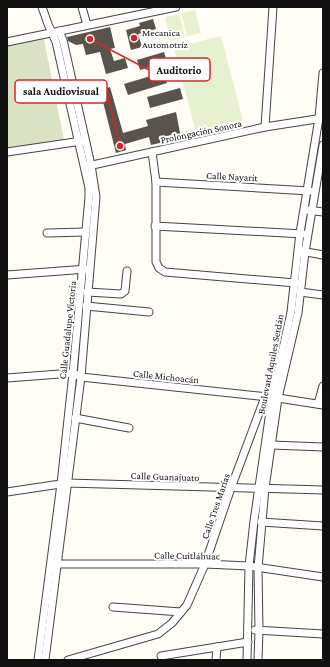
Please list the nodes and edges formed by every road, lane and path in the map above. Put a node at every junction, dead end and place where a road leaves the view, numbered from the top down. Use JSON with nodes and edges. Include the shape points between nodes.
{"nodes":[{"id":1,"x":42,"y":7,"type":"edge"},
{"id":2,"x":82,"y":7,"type":"edge"},
{"id":3,"x":176,"y":7,"type":"edge"},
{"id":4,"x":273,"y":7,"type":"edge"},
{"id":5,"x":87,"y":25,"type":"junction"},
{"id":6,"x":56,"y":32,"type":"junction"},
{"id":7,"x":7,"y":42,"type":"edge"},
{"id":8,"x":323,"y":73,"type":"edge"},
{"id":9,"x":321,"y":118,"type":"edge"},
{"id":10,"x":265,"y":127,"type":"junction"},
{"id":11,"x":82,"y":141,"type":"junction"},
{"id":12,"x":323,"y":145,"type":"edge"},
{"id":13,"x":7,"y":152,"type":"edge"},
{"id":14,"x":152,"y":152,"type":"junction"},
{"id":15,"x":312,"y":162,"type":"junction"},
{"id":16,"x":322,"y":164,"type":"edge"},
{"id":17,"x":88,"y":166,"type":"junction"},
{"id":18,"x":156,"y":182,"type":"junction"},
{"id":19,"x":306,"y":190,"type":"junction"},
{"id":20,"x":315,"y":192,"type":"junction"},
{"id":21,"x":304,"y":209,"type":"junction"},
{"id":22,"x":312,"y":210,"type":"junction"},
{"id":23,"x":323,"y":212,"type":"edge"},
{"id":24,"x":155,"y":226,"type":"junction"},
{"id":25,"x":86,"y":232,"type":"junction"},
{"id":26,"x":47,"y":233,"type":"dead end"},
{"id":27,"x":300,"y":233,"type":"junction"},
{"id":28,"x":308,"y":234,"type":"junction"},
{"id":29,"x":301,"y":251,"type":"junction"},
{"id":30,"x":323,"y":254,"type":"edge"},
{"id":31,"x":87,"y":270,"type":"junction"},
{"id":32,"x":127,"y":271,"type":"dead end"},
{"id":33,"x":7,"y":275,"type":"edge"},
{"id":34,"x":297,"y":283,"type":"junction"},
{"id":35,"x":87,"y":292,"type":"junction"},
{"id":36,"x":300,"y":292,"type":"junction"},
{"id":37,"x":323,"y":295,"type":"edge"},
{"id":38,"x":86,"y":306,"type":"junction"},
{"id":39,"x":149,"y":312,"type":"dead end"},
{"id":40,"x":73,"y":373,"type":"junction"},
{"id":41,"x":81,"y":377,"type":"junction"},
{"id":42,"x":7,"y":378,"type":"edge"},
{"id":43,"x":323,"y":386,"type":"edge"},
{"id":44,"x":272,"y":398,"type":"junction"},
{"id":45,"x":321,"y":405,"type":"edge"},
{"id":46,"x":76,"y":418,"type":"junction"},
{"id":47,"x":129,"y":428,"type":"dead end"},
{"id":48,"x":271,"y":446,"type":"junction"},
{"id":49,"x":323,"y":447,"type":"edge"},
{"id":50,"x":64,"y":483,"type":"junction"},
{"id":51,"x":231,"y":488,"type":"junction"},
{"id":52,"x":262,"y":488,"type":"junction"},
{"id":53,"x":323,"y":490,"type":"edge"},
{"id":54,"x":7,"y":492,"type":"edge"},
{"id":55,"x":261,"y":522,"type":"junction"},
{"id":56,"x":323,"y":526,"type":"edge"},
{"id":57,"x":54,"y":564,"type":"junction"},
{"id":58,"x":205,"y":564,"type":"junction"},
{"id":59,"x":249,"y":566,"type":"junction"},
{"id":60,"x":258,"y":568,"type":"junction"},
{"id":61,"x":323,"y":577,"type":"edge"},
{"id":62,"x":113,"y":607,"type":"dead end"},
{"id":63,"x":181,"y":612,"type":"junction"},
{"id":64,"x":249,"y":630,"type":"junction"},
{"id":65,"x":259,"y":630,"type":"junction"},
{"id":66,"x":323,"y":634,"type":"edge"},
{"id":67,"x":248,"y":642,"type":"junction"},
{"id":68,"x":217,"y":647,"type":"junction"},
{"id":69,"x":161,"y":656,"type":"dead end"},
{"id":70,"x":38,"y":660,"type":"edge"},
{"id":71,"x":45,"y":660,"type":"edge"},
{"id":72,"x":68,"y":660,"type":"edge"},
{"id":73,"x":216,"y":660,"type":"edge"},
{"id":74,"x":247,"y":660,"type":"edge"},
{"id":75,"x":258,"y":660,"type":"edge"}],
"edges":[{"from":1,"to":6,"type":"street","name":"Calle Guadalupe Victoria","via":[[48,24]]},
{"from":2,"to":5,"type":"street"},
{"from":3,"to":5,"type":"street"},
{"from":4,"to":10,"type":"street"},
{"from":5,"to":6,"type":"street"},
{"from":6,"to":7,"type":"street"},
{"from":6,"to":11,"type":"street","name":"Calle Guadalupe Victoria","via":[[56,42]]},
{"from":8,"to":9,"type":"street","name":"Boulevard Aquiles Serdán"},
{"from":9,"to":10,"type":"street","name":"Prolongación Sonora"},
{"from":9,"to":15,"type":"street","name":"Boulevard Aquiles Serdán"},
{"from":10,"to":14,"type":"street","name":"Prolongación Sonora"},
{"from":11,"to":13,"type":"street"},
{"from":11,"to":17,"type":"street","name":"Calle Guadalupe Victoria"},
{"from":12,"to":16,"type":"street","name":"Boulevard Aquiles Serdán"},
{"from":14,"to":17,"type":"street","name":"Prolongación Sonora"},
{"from":14,"to":18,"type":"street"},
{"from":15,"to":16,"type":"street"},
{"from":15,"to":19,"type":"street","name":"Boulevard Aquiles Serdán"},
{"from":16,"to":20,"type":"street","name":"Boulevard Aquiles Serdán"},
{"from":17,"to":25,"type":"street","name":"Calle Guadalupe Victoria"},
{"from":17,"to":31,"type":"street","name":"Calle Guadalupe Victoria","via":[[96,197]]},
{"from":18,"to":19,"type":"street","name":"Calle Nayarit"},
{"from":18,"to":24,"type":"street"},
{"from":19,"to":20,"type":"street","name":"Calle Nayarit"},
{"from":19,"to":21,"type":"street","name":"Boulevard Aquiles Serdán"},
{"from":20,"to":22,"type":"street","name":"Boulevard Aquiles Serdán"},
{"from":21,"to":22,"type":"street"},
{"from":21,"to":27,"type":"street","name":"Boulevard Aquiles Serdán"},
{"from":22,"to":23,"type":"street"},
{"from":22,"to":28,"type":"street","name":"Boulevard Aquiles Serdán"},
{"from":24,"to":27,"type":"street"},
{"from":24,"to":34,"type":"street","via":[[156,262],[165,272]]},
{"from":25,"to":26,"type":"street"},
{"from":25,"to":31,"type":"street","name":"Calle Guadalupe Victoria"},
{"from":27,"to":28,"type":"street"},
{"from":27,"to":29,"type":"street","name":"Boulevard Aquiles Serdán"},
{"from":28,"to":29,"type":"street","name":"Boulevard Aquiles Serdán"},
{"from":29,"to":30,"type":"street"},
{"from":29,"to":34,"type":"street","name":"Boulevard Aquiles Serdán"},
{"from":31,"to":33,"type":"street"},
{"from":31,"to":35,"type":"street","name":"Calle Guadalupe Victoria"},
{"from":31,"to":40,"type":"street","name":"Calle Guadalupe Victoria"},
{"from":32,"to":35,"type":"street","via":[[125,291],[121,294]]},
{"from":34,"to":36,"type":"street","name":"Boulevard Aquiles Serdán"},
{"from":34,"to":44,"type":"street","name":"Boulevard Aquiles Serdán"},
{"from":35,"to":38,"type":"street","name":"Calle Guadalupe Victoria"},
{"from":36,"to":37,"type":"street"},
{"from":36,"to":44,"type":"street","name":"Boulevard Aquiles Serdán","via":[[298,312]]},
{"from":38,"to":39,"type":"street"},
{"from":38,"to":41,"type":"street","name":"Calle Guadalupe Victoria"},
{"from":40,"to":41,"type":"street","name":"Calle Michoacán"},
{"from":40,"to":42,"type":"street"},
{"from":40,"to":50,"type":"street","name":"Calle Guadalupe Victoria"},
{"from":41,"to":44,"type":"street","name":"Calle Michoacán"},
{"from":41,"to":46,"type":"street","name":"Calle Guadalupe Victoria"},
{"from":43,"to":45,"type":"street"},
{"from":44,"to":45,"type":"street","name":"Calle Michoacán"},
{"from":44,"to":48,"type":"street","name":"Boulevard Aquiles Serdán"},
{"from":44,"to":51,"type":"street","name":"Calle Tres Marías"},
{"from":44,"to":52,"type":"street","name":"Boulevard Aquiles Serdán"},
{"from":46,"to":47,"type":"street"},
{"from":46,"to":50,"type":"street","name":"Calle Guadalupe Victoria"},
{"from":48,"to":49,"type":"street"},
{"from":48,"to":52,"type":"street","name":"Boulevard Aquiles Serdán"},
{"from":50,"to":51,"type":"street","name":"Calle Guanajuato"},
{"from":50,"to":54,"type":"street","name":"Calle Guanajuato"},
{"from":50,"to":57,"type":"street","name":"Calle Guadalupe Victoria"},
{"from":51,"to":52,"type":"street","name":"Calle Guanajuato"},
{"from":51,"to":58,"type":"street","name":"Calle Tres Marías"},
{"from":52,"to":53,"type":"street","name":"Calle Guanajuato"},
{"from":52,"to":55,"type":"street","name":"Boulevard Aquiles Serdán"},
{"from":52,"to":59,"type":"street","name":"Boulevard Aquiles Serdán"},
{"from":55,"to":56,"type":"street"},
{"from":55,"to":60,"type":"street","name":"Boulevard Aquiles Serdán"},
{"from":57,"to":58,"type":"street","name":"Calle Cuitláhuac"},
{"from":57,"to":70,"type":"street","name":"Calle Guadalupe Victoria"},
{"from":57,"to":71,"type":"street","name":"Calle Guadalupe Victoria"},
{"from":58,"to":59,"type":"street","name":"Calle Cuitláhuac"},
{"from":58,"to":63,"type":"street","name":"Calle Tres Marías","via":[[187,605]]},
{"from":59,"to":60,"type":"street","name":"Calle Cuitláhuac"},
{"from":59,"to":64,"type":"street","name":"Boulevard Aquiles Serdán"},
{"from":60,"to":61,"type":"street","name":"Calle Cuitláhuac"},
{"from":60,"to":65,"type":"street","name":"Boulevard Aquiles Serdán"},
{"from":62,"to":63,"type":"street"},
{"from":63,"to":72,"type":"street","name":"Calle Tres Marías","via":[[158,634]]},
{"from":64,"to":65,"type":"street"},
{"from":64,"to":67,"type":"street","name":"Boulevard Aquiles Serdán"},
{"from":65,"to":66,"type":"street"},
{"from":65,"to":75,"type":"street","name":"Boulevard Aquiles Serdán"},
{"from":67,"to":68,"type":"street"},
{"from":67,"to":74,"type":"street","name":"Boulevard Aquiles Serdán"},
{"from":68,"to":69,"type":"street"},
{"from":68,"to":73,"type":"street"}]}
